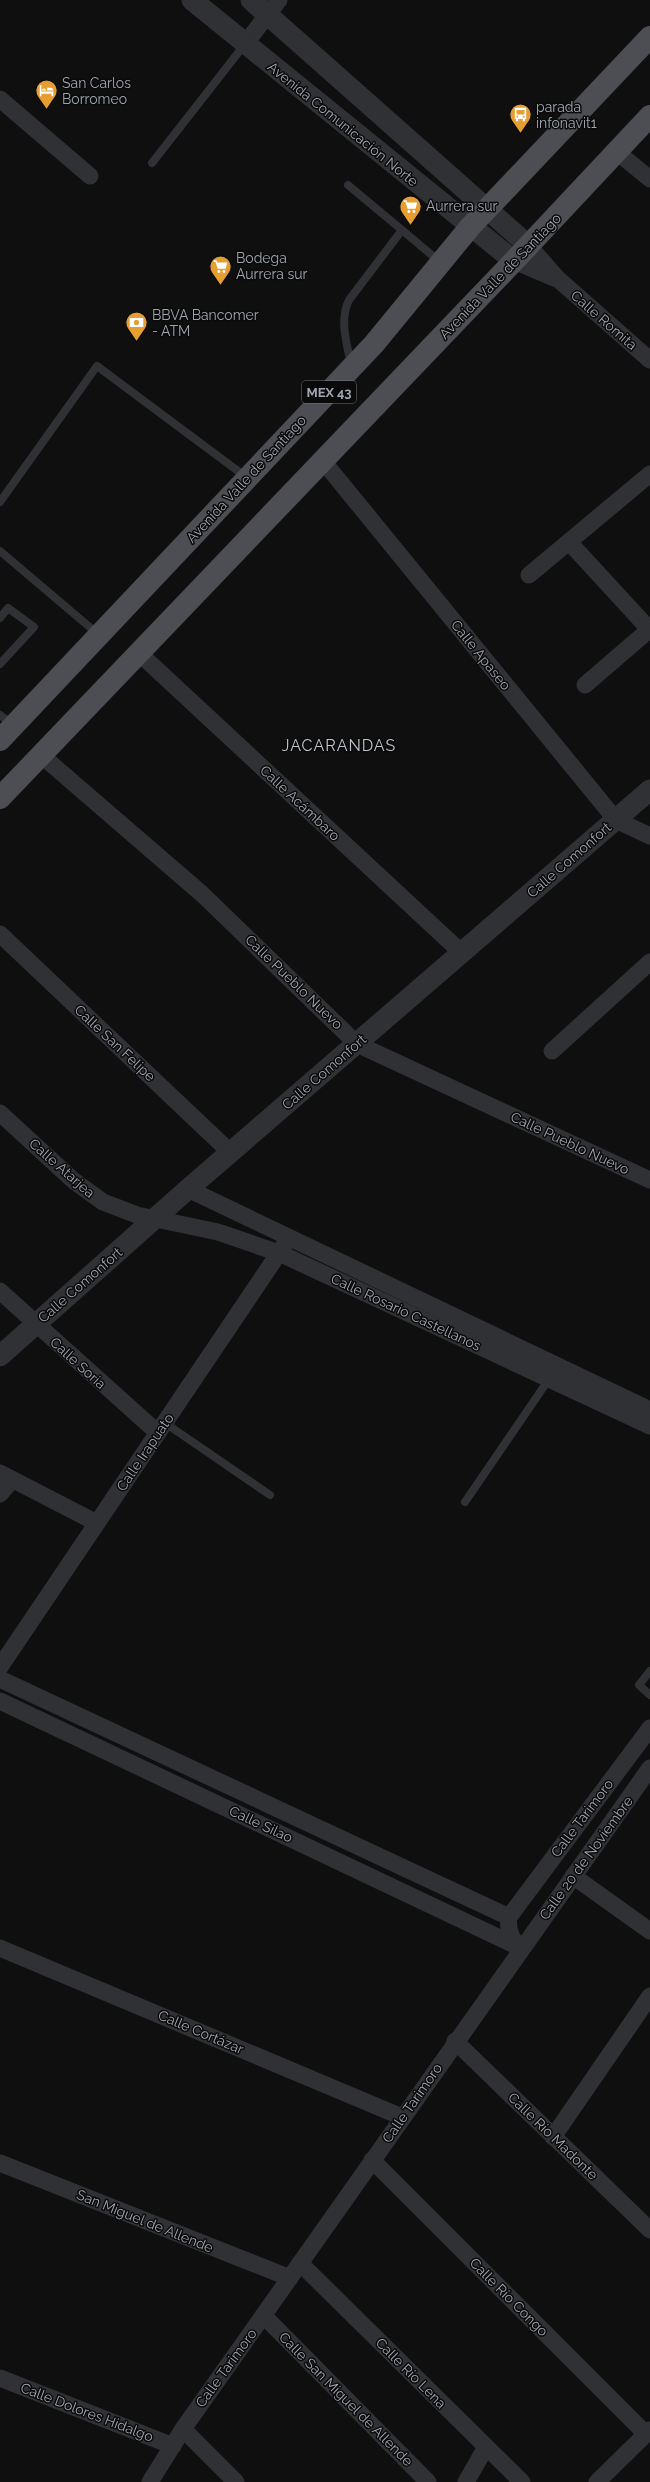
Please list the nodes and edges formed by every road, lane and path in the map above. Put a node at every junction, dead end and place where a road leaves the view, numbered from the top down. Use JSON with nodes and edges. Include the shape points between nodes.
{"nodes":[{"id":1,"x":192,"y":0,"type":"edge"},
{"id":2,"x":251,"y":0,"type":"edge"},
{"id":3,"x":273,"y":7,"type":"edge"},
{"id":4,"x":650,"y":37,"type":"edge"},
{"id":5,"x":245,"y":44,"type":"junction"},
{"id":6,"x":0,"y":99,"type":"edge"},
{"id":7,"x":650,"y":116,"type":"edge"},
{"id":8,"x":617,"y":152,"type":"junction"},
{"id":9,"x":152,"y":164,"type":"dead end"},
{"id":10,"x":90,"y":176,"type":"dead end"},
{"id":11,"x":650,"y":179,"type":"edge"},
{"id":12,"x":348,"y":185,"type":"dead end"},
{"id":13,"x":487,"y":210,"type":"junction"},
{"id":14,"x":470,"y":227,"type":"junction"},
{"id":15,"x":402,"y":230,"type":"junction"},
{"id":16,"x":522,"y":254,"type":"junction"},
{"id":17,"x":441,"y":263,"type":"junction"},
{"id":18,"x":650,"y":360,"type":"edge"},
{"id":19,"x":352,"y":368,"type":"junction"},
{"id":20,"x":322,"y":461,"type":"junction"},
{"id":21,"x":650,"y":474,"type":"edge"},
{"id":22,"x":247,"y":478,"type":"junction"},
{"id":23,"x":0,"y":502,"type":"edge"},
{"id":24,"x":569,"y":542,"type":"junction"},
{"id":25,"x":0,"y":551,"type":"edge"},
{"id":26,"x":530,"y":576,"type":"dead end"},
{"id":27,"x":0,"y":618,"type":"edge"},
{"id":28,"x":650,"y":629,"type":"edge"},
{"id":29,"x":99,"y":635,"type":"junction"},
{"id":30,"x":139,"y":653,"type":"junction"},
{"id":31,"x":0,"y":664,"type":"edge"},
{"id":32,"x":585,"y":685,"type":"dead end"},
{"id":33,"x":4,"y":727,"type":"edge"},
{"id":34,"x":41,"y":755,"type":"junction"},
{"id":35,"x":650,"y":790,"type":"edge"},
{"id":36,"x":0,"y":798,"type":"edge"},
{"id":37,"x":616,"y":820,"type":"junction"},
{"id":38,"x":650,"y":836,"type":"edge"},
{"id":39,"x":0,"y":934,"type":"edge"},
{"id":40,"x":462,"y":953,"type":"junction"},
{"id":41,"x":650,"y":962,"type":"edge"},
{"id":42,"x":357,"y":1044,"type":"junction"},
{"id":43,"x":552,"y":1051,"type":"dead end"},
{"id":44,"x":0,"y":1113,"type":"edge"},
{"id":45,"x":231,"y":1152,"type":"junction"},
{"id":46,"x":650,"y":1180,"type":"edge"},
{"id":47,"x":188,"y":1189,"type":"junction"},
{"id":48,"x":155,"y":1218,"type":"junction"},
{"id":49,"x":289,"y":1238,"type":"junction"},
{"id":50,"x":279,"y":1253,"type":"junction"},
{"id":51,"x":0,"y":1291,"type":"edge"},
{"id":52,"x":36,"y":1324,"type":"junction"},
{"id":53,"x":0,"y":1356,"type":"edge"},
{"id":54,"x":549,"y":1379,"type":"junction"},
{"id":55,"x":650,"y":1410,"type":"edge"},
{"id":56,"x":650,"y":1426,"type":"edge"},
{"id":57,"x":161,"y":1428,"type":"junction"},
{"id":58,"x":6,"y":1477,"type":"edge"},
{"id":59,"x":0,"y":1494,"type":"edge"},
{"id":60,"x":270,"y":1495,"type":"dead end"},
{"id":61,"x":465,"y":1502,"type":"dead end"},
{"id":62,"x":97,"y":1523,"type":"junction"},
{"id":63,"x":0,"y":1667,"type":"edge"},
{"id":64,"x":650,"y":1671,"type":"edge"},
{"id":65,"x":0,"y":1679,"type":"edge"},
{"id":66,"x":650,"y":1695,"type":"edge"},
{"id":67,"x":0,"y":1700,"type":"edge"},
{"id":68,"x":650,"y":1728,"type":"edge"},
{"id":69,"x":650,"y":1768,"type":"edge"},
{"id":70,"x":573,"y":1876,"type":"junction"},
{"id":71,"x":509,"y":1917,"type":"junction"},
{"id":72,"x":650,"y":1931,"type":"edge"},
{"id":73,"x":0,"y":1948,"type":"edge"},
{"id":74,"x":521,"y":1948,"type":"junction"},
{"id":75,"x":650,"y":1996,"type":"edge"},
{"id":76,"x":455,"y":2041,"type":"junction"},
{"id":77,"x":402,"y":2117,"type":"junction"},
{"id":78,"x":553,"y":2137,"type":"junction"},
{"id":79,"x":372,"y":2160,"type":"junction"},
{"id":80,"x":0,"y":2163,"type":"edge"},
{"id":81,"x":650,"y":2230,"type":"edge"},
{"id":82,"x":300,"y":2263,"type":"junction"},
{"id":83,"x":290,"y":2278,"type":"junction"},
{"id":84,"x":264,"y":2316,"type":"junction"},
{"id":85,"x":0,"y":2378,"type":"edge"},
{"id":86,"x":183,"y":2429,"type":"junction"},
{"id":87,"x":648,"y":2432,"type":"edge"},
{"id":88,"x":173,"y":2446,"type":"junction"},
{"id":89,"x":486,"y":2447,"type":"junction"},
{"id":90,"x":150,"y":2482,"type":"edge"},
{"id":91,"x":236,"y":2482,"type":"edge"},
{"id":92,"x":428,"y":2482,"type":"edge"},
{"id":93,"x":466,"y":2482,"type":"edge"},
{"id":94,"x":522,"y":2482,"type":"edge"},
{"id":95,"x":598,"y":2482,"type":"edge"}],
"edges":[{"from":1,"to":5,"type":"street","name":"Avenida Comunicación Norte"},
{"from":2,"to":3,"type":"street","name":"Avenida Comunicación Norte"},
{"from":3,"to":5,"type":"street"},
{"from":3,"to":13,"type":"street","name":"Avenida Comunicación Norte"},
{"from":4,"to":13,"type":"main road","name":"Avenida Valle de Santiago","number":"MEX 43"},
{"from":5,"to":9,"type":"lane"},
{"from":5,"to":14,"type":"street","name":"Avenida Comunicación Norte"},
{"from":6,"to":10,"type":"street"},
{"from":7,"to":8,"type":"main road","name":"Avenida Valle de Santiago","number":"MEX 43"},
{"from":8,"to":11,"type":"street"},
{"from":8,"to":16,"type":"main road","name":"Avenida Valle de Santiago","number":"MEX 43"},
{"from":12,"to":15,"type":"lane"},
{"from":13,"to":14,"type":"main road","name":"Avenida Valle de Santiago","number":"MEX 43"},
{"from":13,"to":16,"type":"street","name":"Avenida Comunicación Norte"},
{"from":14,"to":16,"type":"street","name":"Avenida Comunicación Norte"},
{"from":14,"to":17,"type":"main road","name":"Avenida Valle de Santiago","number":"MEX 43"},
{"from":15,"to":17,"type":"lane"},
{"from":15,"to":19,"type":"lane","via":[[344,310],[344,326]]},
{"from":16,"to":18,"type":"street","name":"Calle Romita","via":[[558,279]]},
{"from":16,"to":20,"type":"main road","name":"Avenida Valle de Santiago","number":"MEX 43"},
{"from":17,"to":19,"type":"main road","name":"Avenida Valle de Santiago","number":"MEX 43"},
{"from":19,"to":22,"type":"main road","name":"Avenida Valle de Santiago","number":"MEX 43"},
{"from":20,"to":30,"type":"main road","name":"Avenida Valle de Santiago","number":"MEX 43"},
{"from":20,"to":37,"type":"street","name":"Calle Apaseo"},
{"from":21,"to":24,"type":"street"},
{"from":22,"to":23,"type":"lane","via":[[97,366]]},
{"from":22,"to":29,"type":"main road","name":"Avenida Valle de Santiago","number":"MEX 43"},
{"from":24,"to":26,"type":"street"},
{"from":24,"to":28,"type":"street"},
{"from":25,"to":29,"type":"lane"},
{"from":27,"to":31,"type":"lane","via":[[8,608],[34,627]]},
{"from":28,"to":32,"type":"street"},
{"from":29,"to":33,"type":"main road","name":"Avenida Valle de Santiago","number":"MEX 43"},
{"from":30,"to":34,"type":"main road","name":"Avenida Valle de Santiago","number":"MEX 43"},
{"from":30,"to":40,"type":"street","name":"Calle Acámbaro"},
{"from":34,"to":36,"type":"main road","name":"Avenida Valle de Santiago","number":"MEX 43"},
{"from":34,"to":42,"type":"street","name":"Calle Pueblo Nuevo","via":[[202,894]]},
{"from":35,"to":37,"type":"street","name":"Calle Comonfort"},
{"from":37,"to":38,"type":"street","name":"Calle Apaseo"},
{"from":37,"to":40,"type":"street","name":"Calle Comonfort"},
{"from":39,"to":45,"type":"street","name":"Calle San Felipe"},
{"from":40,"to":42,"type":"street","name":"Calle Comonfort"},
{"from":41,"to":43,"type":"street"},
{"from":42,"to":45,"type":"street","name":"Calle Comonfort"},
{"from":42,"to":46,"type":"street","name":"Calle Pueblo Nuevo"},
{"from":44,"to":48,"type":"street","name":"Calle Atarjea","via":[[88,1193],[120,1210]]},
{"from":45,"to":47,"type":"street","name":"Calle Comonfort"},
{"from":47,"to":48,"type":"street","name":"Calle Comonfort"},
{"from":47,"to":49,"type":"street","name":"Calle Rosario Castellanos"},
{"from":48,"to":50,"type":"street","name":"Calle Rosario Castellanos","via":[[218,1232]]},
{"from":48,"to":52,"type":"street","name":"Calle Comonfort"},
{"from":49,"to":50,"type":"street","name":"Calle Irapuato"},
{"from":49,"to":55,"type":"street","name":"Calle Rosario Castellanos"},
{"from":50,"to":54,"type":"street","name":"Calle Rosario Castellanos"},
{"from":50,"to":57,"type":"street","name":"Calle Irapuato"},
{"from":51,"to":52,"type":"street","name":"Calle Soria"},
{"from":52,"to":53,"type":"street","name":"Calle Comonfort"},
{"from":52,"to":57,"type":"street","name":"Calle Soria"},
{"from":54,"to":56,"type":"street","name":"Calle Rosario Castellanos"},
{"from":54,"to":61,"type":"lane"},
{"from":57,"to":60,"type":"lane"},
{"from":57,"to":62,"type":"street","name":"Calle Irapuato"},
{"from":58,"to":59,"type":"street"},
{"from":58,"to":62,"type":"street"},
{"from":62,"to":63,"type":"street","name":"Calle Irapuato"},
{"from":64,"to":66,"type":"lane","via":[[639,1685]]},
{"from":65,"to":71,"type":"street","name":"Calle Silao"},
{"from":67,"to":74,"type":"street","name":"Calle Silao"},
{"from":68,"to":71,"type":"street","name":"Calle Tarimoro"},
{"from":69,"to":70,"type":"street","name":"Calle 20 de Noviembre"},
{"from":70,"to":72,"type":"street"},
{"from":70,"to":74,"type":"street","name":"Calle 20 de Noviembre"},
{"from":71,"to":74,"type":"street","via":[[511,1938]]},
{"from":73,"to":77,"type":"street","name":"Calle Cortázar"},
{"from":74,"to":76,"type":"street","name":"Calle Tarimoro"},
{"from":75,"to":78,"type":"street"},
{"from":76,"to":77,"type":"street","name":"Calle Tarimoro"},
{"from":76,"to":78,"type":"street","name":"Calle Río Madonte"},
{"from":77,"to":79,"type":"street","name":"Calle Tarimoro"},
{"from":78,"to":81,"type":"street","name":"Calle Río Madonte"},
{"from":79,"to":82,"type":"street","name":"Calle Tarimoro"},
{"from":79,"to":87,"type":"street","name":"Calle Río Congo"},
{"from":80,"to":83,"type":"street","name":"San Miguel de Allende"},
{"from":82,"to":83,"type":"street","name":"Calle Tarimoro"},
{"from":82,"to":89,"type":"street","name":"Calle Río Lena"},
{"from":83,"to":84,"type":"street","name":"Calle Tarimoro"},
{"from":84,"to":86,"type":"street","name":"Calle Tarimoro"},
{"from":84,"to":92,"type":"street","name":"Calle San Miguel de Allende"},
{"from":85,"to":88,"type":"street","name":"Calle Dolores Hidalgo"},
{"from":86,"to":88,"type":"street","name":"Calle Tarimoro"},
{"from":86,"to":91,"type":"street"},
{"from":87,"to":95,"type":"street"},
{"from":88,"to":90,"type":"street","name":"Calle Tarimoro"},
{"from":89,"to":93,"type":"street"},
{"from":89,"to":94,"type":"street","name":"Calle Río Lena"}]}
